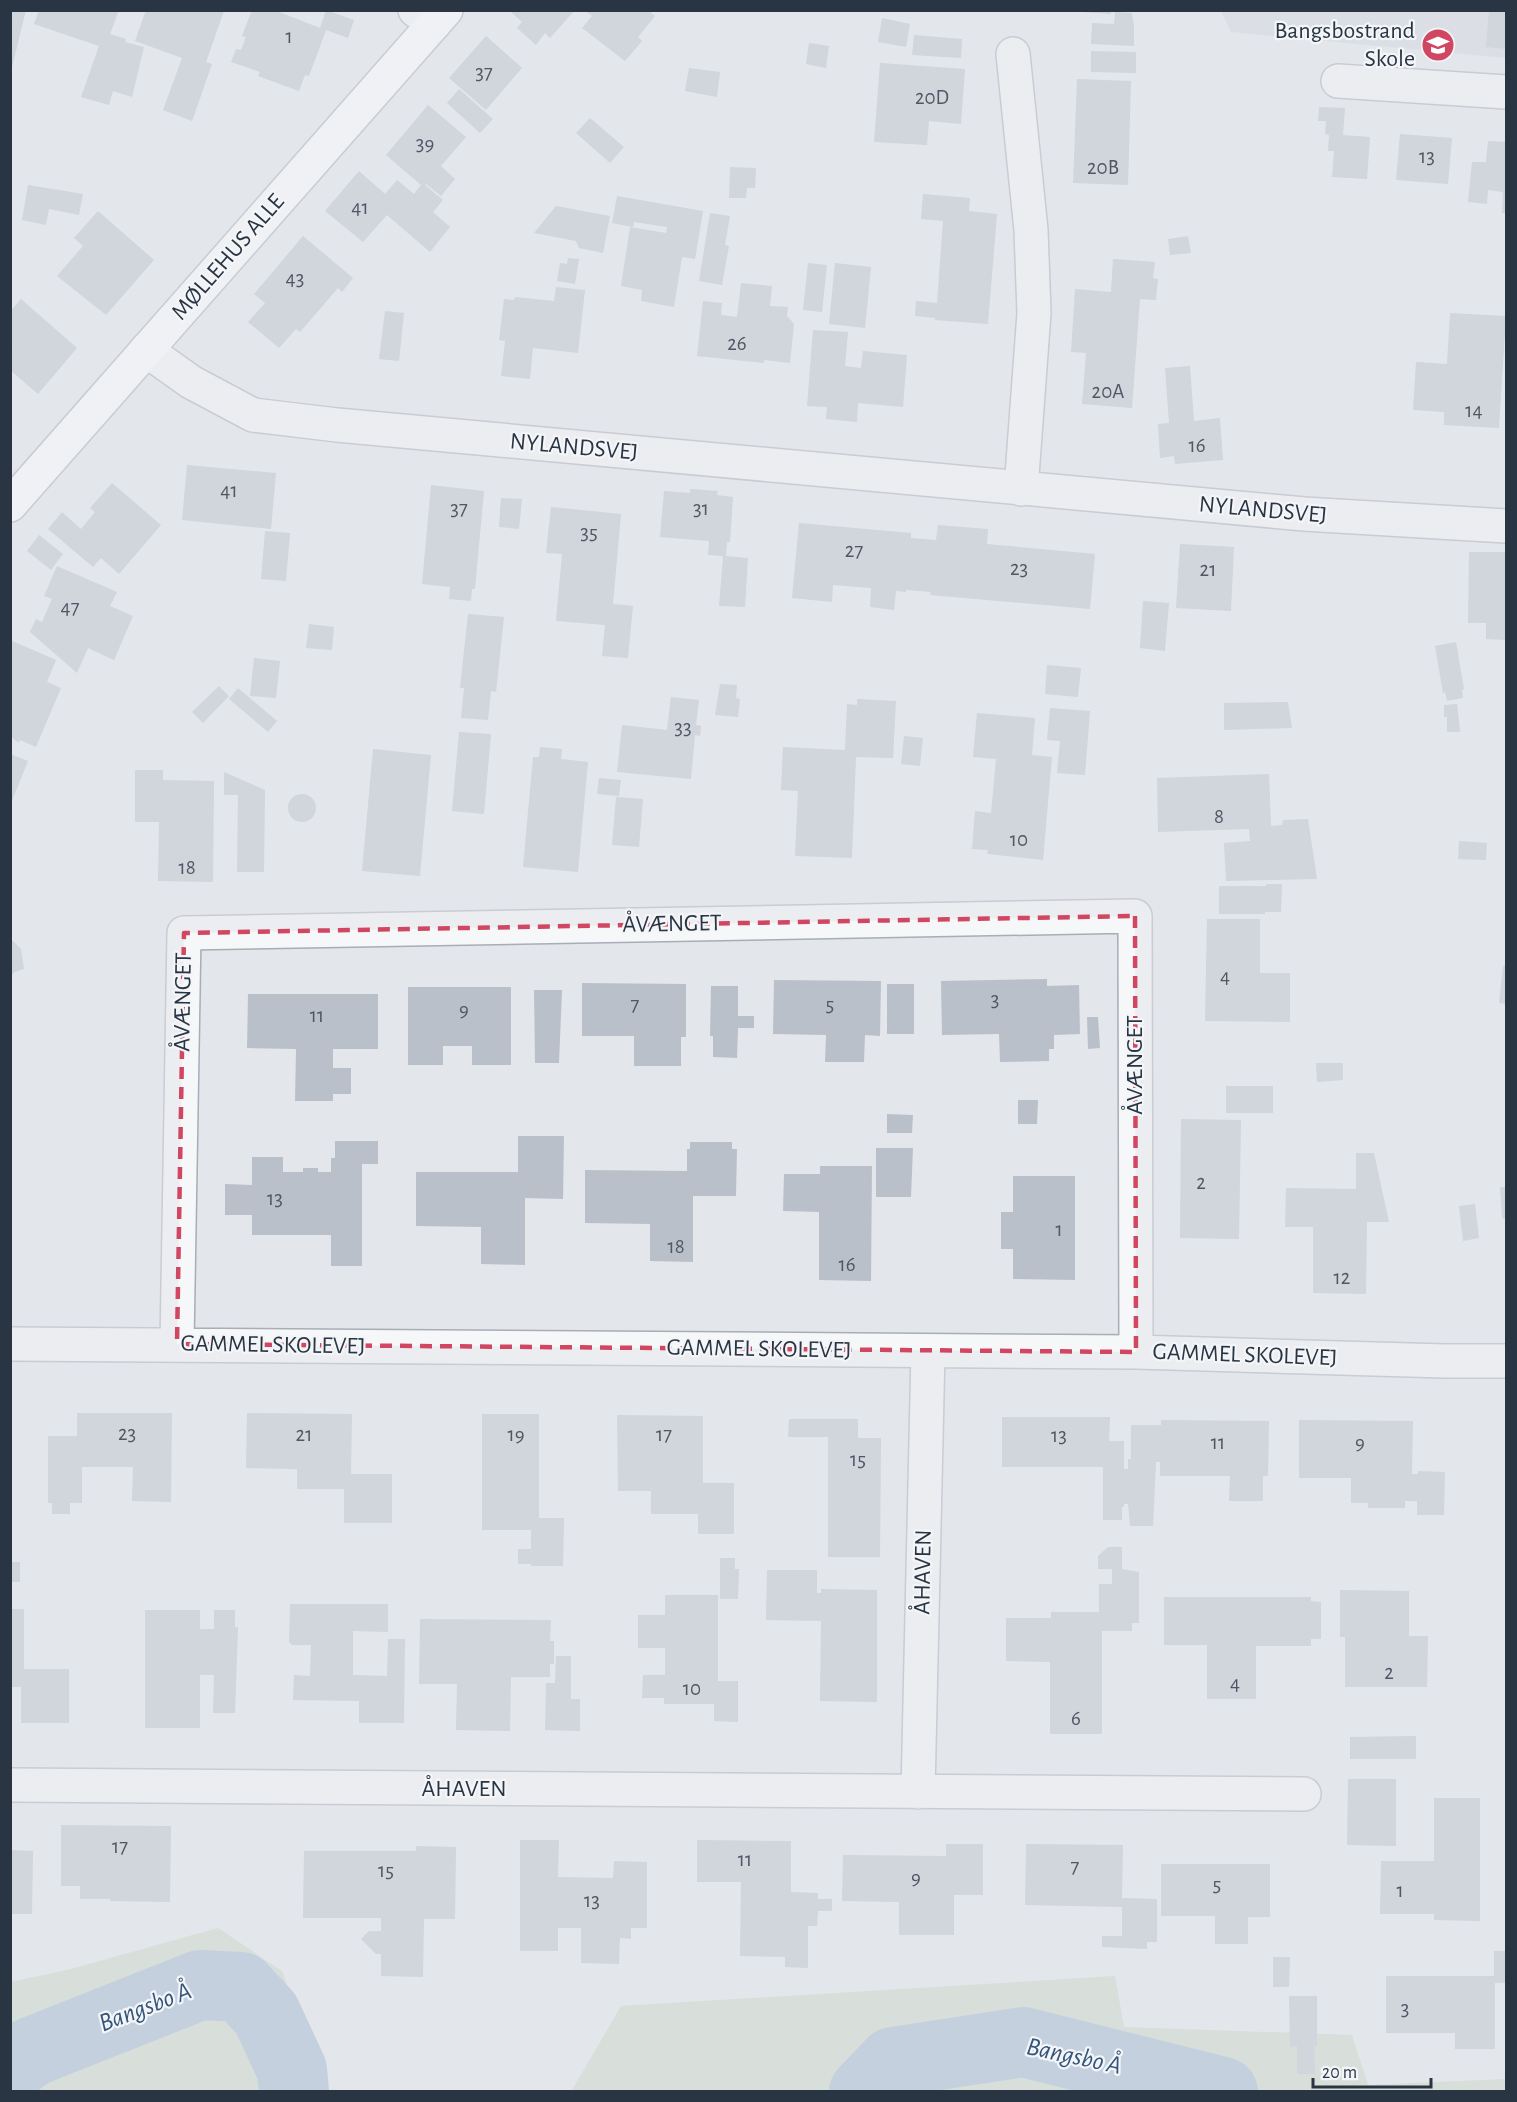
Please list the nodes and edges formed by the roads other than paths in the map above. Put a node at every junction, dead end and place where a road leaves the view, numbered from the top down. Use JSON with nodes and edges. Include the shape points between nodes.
{"nodes":[{"id":1,"x":432,"y":15,"type":"edge"},
{"id":2,"x":1013,"y":54,"type":"dead end"},
{"id":3,"x":1338,"y":81,"type":"dead end"},
{"id":4,"x":1506,"y":92,"type":"edge"},
{"id":5,"x":146,"y":350,"type":"junction"},
{"id":6,"x":1021,"y":489,"type":"junction"},
{"id":7,"x":10,"y":505,"type":"edge"},
{"id":8,"x":1506,"y":526,"type":"edge"},
{"id":9,"x":10,"y":1344,"type":"edge"},
{"id":10,"x":177,"y":1344,"type":"junction"},
{"id":11,"x":928,"y":1351,"type":"junction"},
{"id":12,"x":1136,"y":1352,"type":"junction"},
{"id":13,"x":1506,"y":1361,"type":"edge"},
{"id":14,"x":10,"y":1785,"type":"edge"},
{"id":15,"x":918,"y":1792,"type":"junction"},
{"id":16,"x":1304,"y":1794,"type":"dead end"}],
"edges":[{"from":1,"to":5,"type":"street","name":"MØLLEHUS ALLE"},
{"from":2,"to":6,"type":"street","via":[[1031,230],[1034,313]]},
{"from":3,"to":4,"type":"street"},
{"from":5,"to":6,"type":"street","name":"NYLANDSVEJ","via":[[191,382],[254,415]]},
{"from":5,"to":7,"type":"street","name":"MØLLEHUS ALLE"},
{"from":6,"to":8,"type":"street","name":"NYLANDSVEJ","via":[[1312,515]]},
{"from":9,"to":10,"type":"street","name":"GAMMEL SKOLEVEJ"},
{"from":10,"to":11,"type":"street","name":"GAMMEL SKOLEVEJ"},
{"from":10,"to":12,"type":"street","name":"ÅVÆNGET","via":[[184,933],[1135,915]]},
{"from":11,"to":12,"type":"street","name":"GAMMEL SKOLEVEJ"},
{"from":11,"to":15,"type":"street","name":"ÅHAVEN"},
{"from":12,"to":13,"type":"street","name":"GAMMEL SKOLEVEJ"},
{"from":14,"to":15,"type":"street","name":"ÅHAVEN"},
{"from":15,"to":16,"type":"street","name":"ÅHAVEN"}]}
